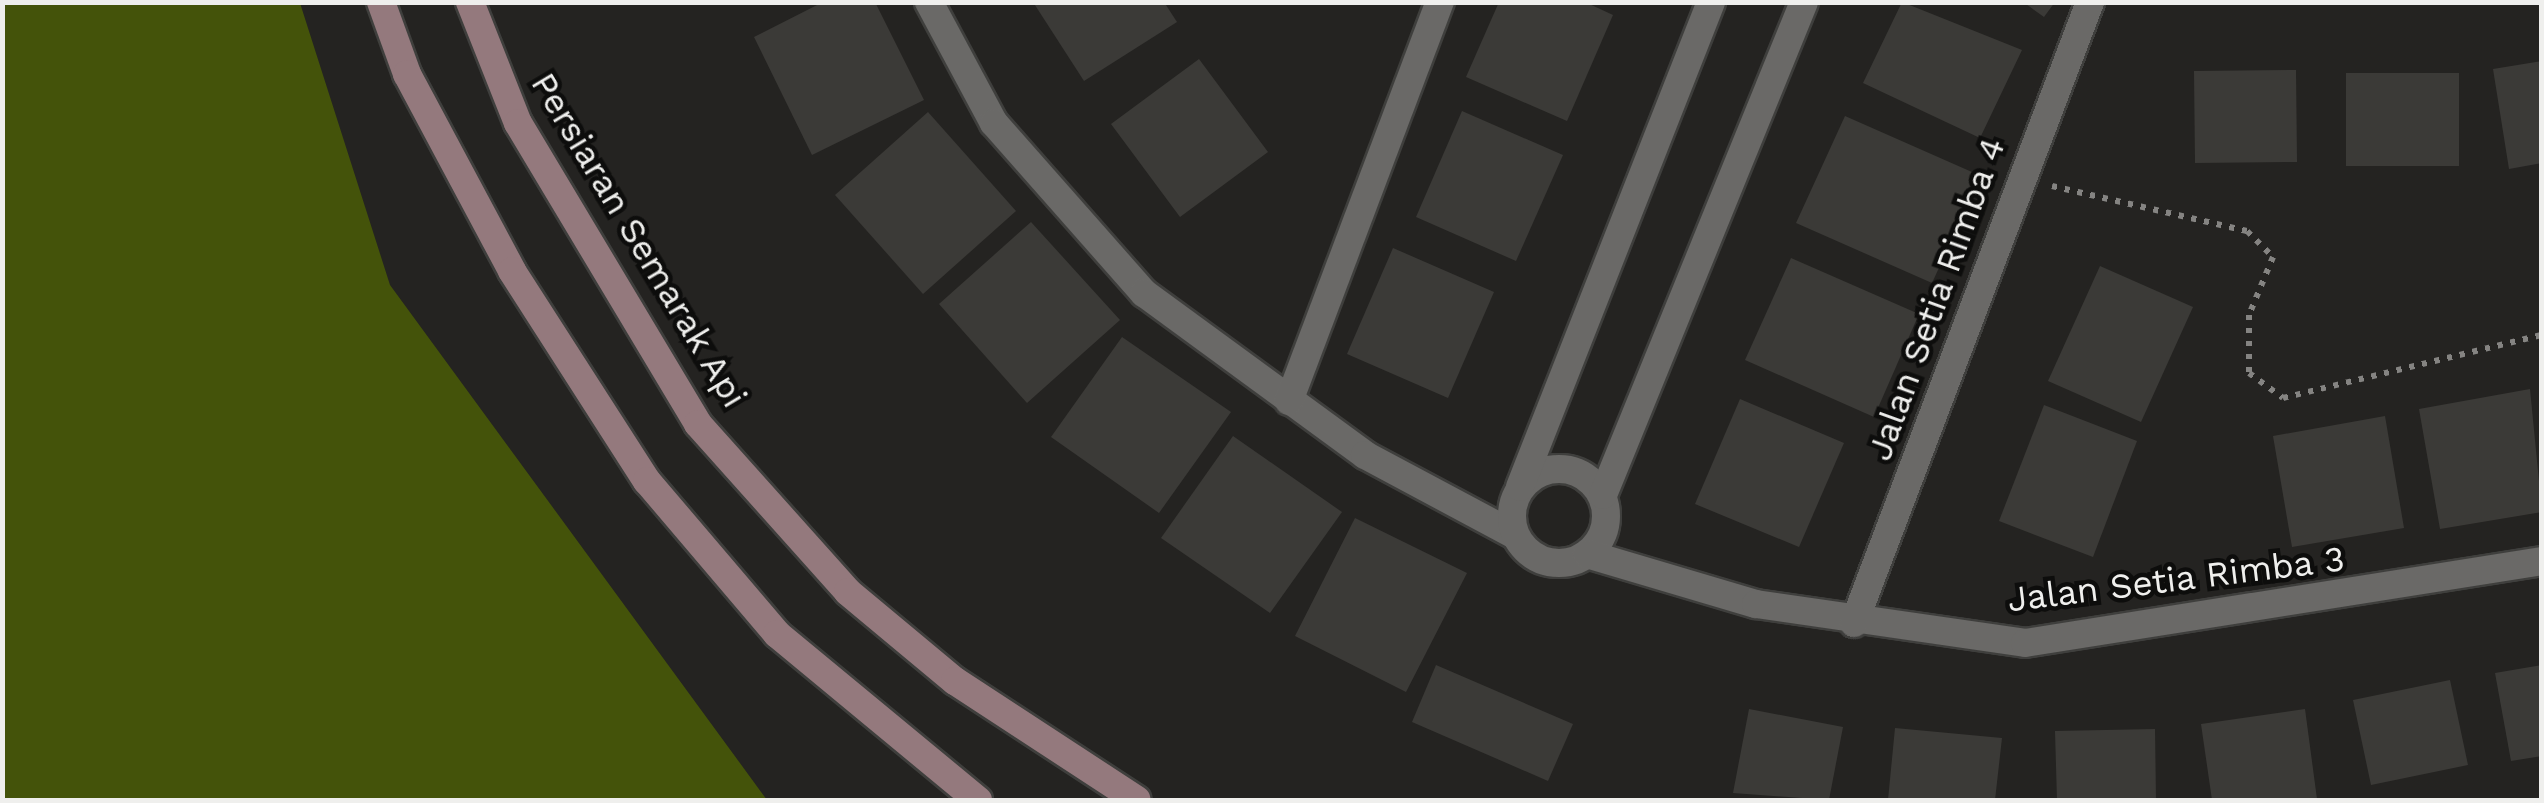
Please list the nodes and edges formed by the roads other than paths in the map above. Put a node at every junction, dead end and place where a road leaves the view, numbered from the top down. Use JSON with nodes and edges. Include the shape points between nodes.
{"nodes":[{"id":1,"x":381,"y":2,"type":"edge"},
{"id":2,"x":470,"y":2,"type":"edge"},
{"id":3,"x":929,"y":2,"type":"edge"},
{"id":4,"x":1440,"y":2,"type":"edge"},
{"id":5,"x":1711,"y":2,"type":"edge"},
{"id":6,"x":1804,"y":2,"type":"edge"},
{"id":7,"x":2090,"y":2,"type":"edge"},
{"id":8,"x":1289,"y":401,"type":"junction"},
{"id":9,"x":1520,"y":487,"type":"junction"},
{"id":10,"x":1603,"y":496,"type":"junction"},
{"id":11,"x":1515,"y":535,"type":"junction"},
{"id":12,"x":1587,"y":554,"type":"junction"},
{"id":13,"x":2542,"y":561,"type":"edge"},
{"id":14,"x":1854,"y":624,"type":"junction"},
{"id":15,"x":978,"y":800,"type":"edge"},
{"id":16,"x":1137,"y":800,"type":"edge"}],
"edges":[{"from":1,"to":15,"type":"main road","via":[[407,74],[512,271],[646,481],[777,634]]},
{"from":2,"to":16,"type":"main road","name":"Persiaran Semarak Api","via":[[518,122],[698,424],[848,592],[955,681]]},
{"from":3,"to":8,"type":"street","via":[[994,123],[1144,293]]},
{"from":4,"to":8,"type":"street"},
{"from":5,"to":9,"type":"street"},
{"from":6,"to":10,"type":"street"},
{"from":7,"to":14,"type":"street","name":"Jalan Setia Rimba 4"},
{"from":8,"to":11,"type":"street","via":[[1365,454]]},
{"from":9,"to":10,"type":"street","via":[[1554,468],[1574,470]]},
{"from":9,"to":11,"type":"street"},
{"from":10,"to":12,"type":"street","via":[[1606,527]]},
{"from":11,"to":12,"type":"street","via":[[1547,561]]},
{"from":12,"to":14,"type":"street","name":"Jalan Setia Rimba 3"},
{"from":13,"to":14,"type":"street","name":"Jalan Setia Rimba 3","via":[[2025,643]]}]}
